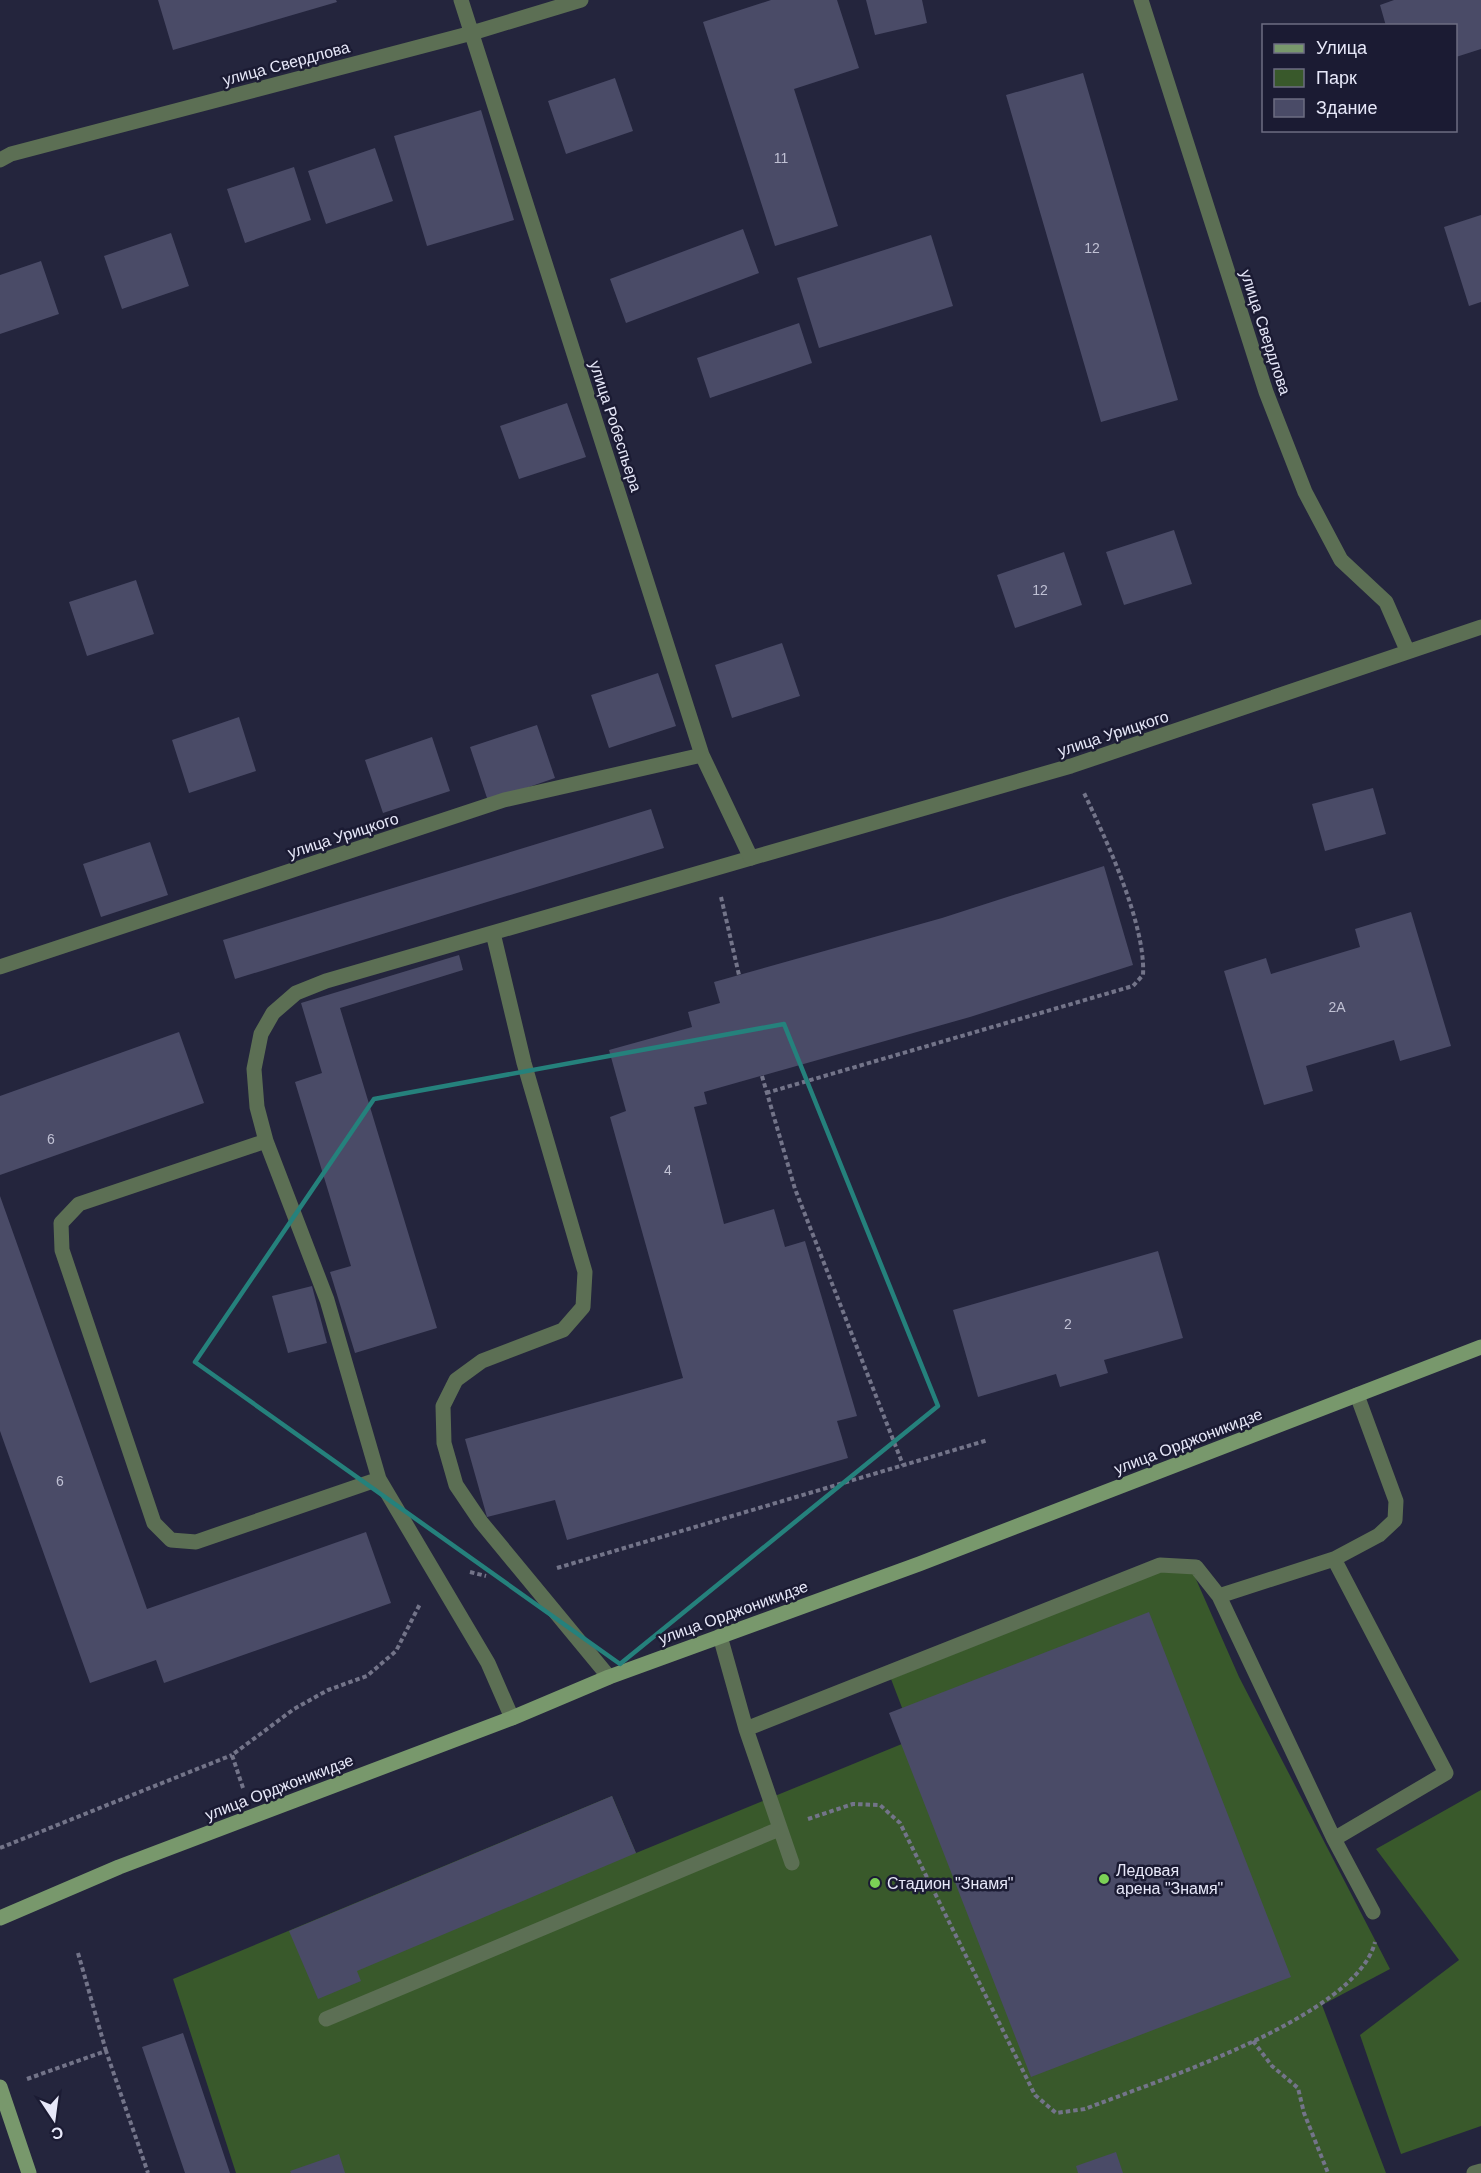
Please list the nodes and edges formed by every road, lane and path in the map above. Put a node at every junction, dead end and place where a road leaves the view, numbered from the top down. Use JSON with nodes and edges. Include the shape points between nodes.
{"nodes":[{"id":1,"x":461,"y":0,"type":"edge"},
{"id":2,"x":581,"y":0,"type":"edge"},
{"id":3,"x":1141,"y":0,"type":"edge"},
{"id":4,"x":472,"y":33,"type":"junction"},
{"id":5,"x":0,"y":160,"type":"edge"},
{"id":6,"x":1481,"y":627,"type":"edge"},
{"id":7,"x":1407,"y":650,"type":"junction"},
{"id":8,"x":702,"y":755,"type":"junction"},
{"id":9,"x":1071,"y":766,"type":"junction"},
{"id":10,"x":752,"y":858,"type":"junction"},
{"id":11,"x":715,"y":868,"type":"junction"},
{"id":12,"x":493,"y":933,"type":"junction"},
{"id":13,"x":0,"y":967,"type":"edge"},
{"id":14,"x":739,"y":975,"type":"dead end"},
{"id":15,"x":762,"y":1076,"type":"dead end"},
{"id":16,"x":766,"y":1093,"type":"junction"},
{"id":17,"x":266,"y":1142,"type":"junction"},
{"id":18,"x":1481,"y":1347,"type":"edge"},
{"id":19,"x":1357,"y":1395,"type":"junction"},
{"id":20,"x":988,"y":1440,"type":"dead end"},
{"id":21,"x":903,"y":1465,"type":"junction"},
{"id":22,"x":378,"y":1479,"type":"junction"},
{"id":23,"x":1334,"y":1559,"type":"junction"},
{"id":24,"x":469,"y":1572,"type":"dead end"},
{"id":25,"x":528,"y":1577,"type":"junction"},
{"id":26,"x":1219,"y":1596,"type":"junction"},
{"id":27,"x":415,"y":1618,"type":"dead end"},
{"id":28,"x":720,"y":1636,"type":"junction"},
{"id":29,"x":609,"y":1677,"type":"junction"},
{"id":30,"x":512,"y":1718,"type":"junction"},
{"id":31,"x":746,"y":1729,"type":"junction"},
{"id":32,"x":232,"y":1755,"type":"junction"},
{"id":33,"x":244,"y":1789,"type":"dead end"},
{"id":34,"x":779,"y":1829,"type":"junction"},
{"id":35,"x":1334,"y":1839,"type":"junction"},
{"id":36,"x":0,"y":1848,"type":"edge"},
{"id":37,"x":792,"y":1863,"type":"dead end"},
{"id":38,"x":1373,"y":1912,"type":"joint"},
{"id":39,"x":0,"y":1918,"type":"edge"},
{"id":40,"x":78,"y":1953,"type":"dead end"},
{"id":41,"x":326,"y":2019,"type":"dead end"},
{"id":42,"x":1253,"y":2041,"type":"junction"},
{"id":43,"x":106,"y":2051,"type":"junction"},
{"id":44,"x":0,"y":2088,"type":"edge"},
{"id":45,"x":1481,"y":2171,"type":"edge"},
{"id":46,"x":29,"y":2173,"type":"edge"},
{"id":47,"x":148,"y":2173,"type":"edge"},
{"id":48,"x":1328,"y":2173,"type":"edge"},
{"id":49,"x":1474,"y":2173,"type":"edge"}],
"edges":[{"from":1,"to":4,"type":"street","name":"улица Робеспьера"},
{"from":2,"to":4,"type":"street","name":"улица Свердлова"},
{"from":3,"to":7,"type":"street","name":"улица Свердлова","via":[[1266,392],[1305,492],[1341,560],[1386,603]]},
{"from":4,"to":5,"type":"street","name":"улица Свердлова"},
{"from":4,"to":8,"type":"street","name":"улица Робеспьера"},
{"from":6,"to":7,"type":"street","name":"улица Урицкого"},
{"from":7,"to":9,"type":"street","name":"улица Урицкого","via":[[1333,679]]},
{"from":8,"to":10,"type":"street","name":"улица Робеспьера"},
{"from":8,"to":13,"type":"street","name":"улица Урицкого","via":[[504,800]]},
{"from":9,"to":10,"type":"street","name":"улица Урицкого"},
{"from":9,"to":16,"type":"path","via":[[1125,889],[1144,960],[1143,975],[1133,986]]},
{"from":10,"to":11,"type":"street","name":"улица Урицкого"},
{"from":11,"to":12,"type":"street","name":"улица Урицкого"},
{"from":11,"to":14,"type":"path"},
{"from":12,"to":17,"type":"street","name":"улица Урицкого","via":[[326,981],[296,993],[273,1013],[261,1034],[254,1069],[257,1107]]},
{"from":12,"to":25,"type":"street","via":[[524,1063],[585,1272],[583,1307],[563,1330],[482,1361],[456,1380],[443,1406],[444,1443],[456,1485],[481,1522]]},
{"from":15,"to":16,"type":"path"},
{"from":16,"to":21,"type":"path","via":[[795,1189]]},
{"from":17,"to":22,"type":"street","name":"улица Урицкого","via":[[327,1300]]},
{"from":17,"to":22,"type":"street","via":[[78,1204],[61,1222],[62,1250],[154,1523],[171,1540],[196,1542]]},
{"from":18,"to":19,"type":"main road","name":"улица Орджоникидзе"},
{"from":19,"to":23,"type":"street","via":[[1396,1501],[1395,1520],[1379,1535]]},
{"from":19,"to":28,"type":"main road","name":"улица Орджоникидзе","via":[[920,1564]]},
{"from":20,"to":21,"type":"path"},
{"from":21,"to":25,"type":"path"},
{"from":22,"to":30,"type":"street","name":"улица Урицкого","via":[[488,1664]]},
{"from":23,"to":26,"type":"street"},
{"from":23,"to":35,"type":"street","via":[[1446,1773]]},
{"from":24,"to":25,"type":"path","via":[[499,1580]]},
{"from":25,"to":29,"type":"street"},
{"from":26,"to":31,"type":"street","via":[[1196,1568],[1160,1565]]},
{"from":26,"to":35,"type":"street"},
{"from":27,"to":32,"type":"path","via":[[396,1651],[367,1676],[328,1690],[294,1709]]},
{"from":28,"to":29,"type":"main road","name":"улица Орджоникидзе"},
{"from":28,"to":31,"type":"street"},
{"from":29,"to":30,"type":"main road","name":"улица Орджоникидзе"},
{"from":30,"to":39,"type":"main road","name":"улица Орджоникидзе","via":[[119,1867]]},
{"from":31,"to":34,"type":"street"},
{"from":32,"to":33,"type":"path"},
{"from":32,"to":36,"type":"path"},
{"from":34,"to":37,"type":"street"},
{"from":34,"to":41,"type":"street"},
{"from":34,"to":42,"type":"path","via":[[853,1804],[880,1804],[900,1823],[1035,2095],[1056,2113],[1085,2109]]},
{"from":35,"to":38,"type":"street"},
{"from":38,"to":42,"type":"path","via":[[1378,1929],[1373,1951],[1354,1977],[1322,2005]]},
{"from":40,"to":43,"type":"path"},
{"from":42,"to":48,"type":"path","via":[[1272,2067],[1298,2088]]},
{"from":43,"to":44,"type":"path"},
{"from":43,"to":47,"type":"path"},
{"from":44,"to":46,"type":"main road"},
{"from":45,"to":49,"type":"street"}]}
